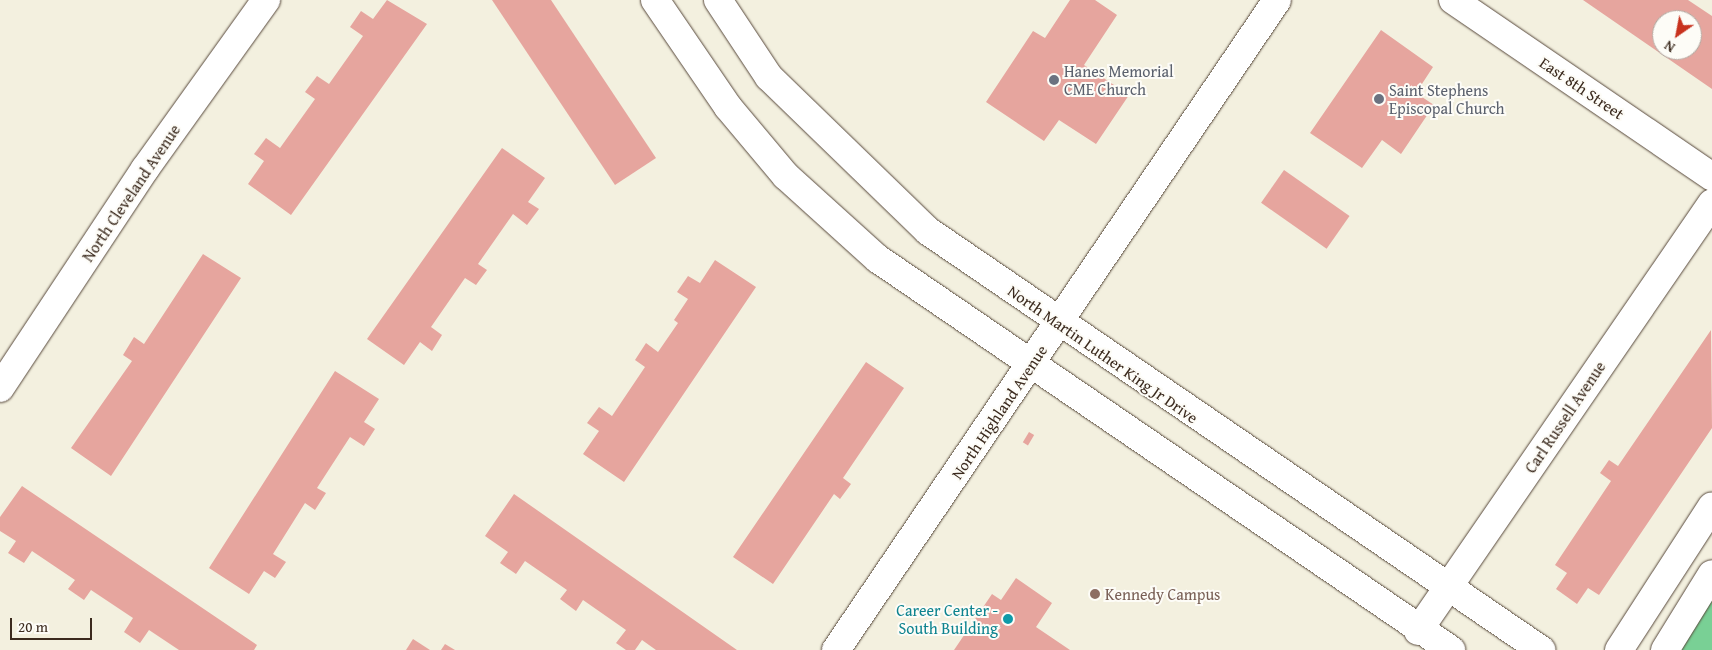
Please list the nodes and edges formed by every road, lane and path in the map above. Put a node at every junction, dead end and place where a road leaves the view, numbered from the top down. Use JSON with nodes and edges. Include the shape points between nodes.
{"nodes":[{"id":1,"x":266,"y":0,"type":"edge"},
{"id":2,"x":655,"y":0,"type":"edge"},
{"id":3,"x":718,"y":0,"type":"edge"},
{"id":4,"x":1277,"y":0,"type":"edge"},
{"id":5,"x":1453,"y":0,"type":"edge"},
{"id":6,"x":1712,"y":177,"type":"edge"},
{"id":7,"x":1712,"y":203,"type":"edge"},
{"id":8,"x":1058,"y":324,"type":"junction"},
{"id":9,"x":1031,"y":366,"type":"junction"},
{"id":10,"x":0,"y":388,"type":"edge"},
{"id":11,"x":1712,"y":506,"type":"edge"},
{"id":12,"x":1712,"y":574,"type":"edge"},
{"id":13,"x":1448,"y":590,"type":"junction"},
{"id":14,"x":1418,"y":631,"type":"junction"},
{"id":15,"x":836,"y":650,"type":"edge"},
{"id":16,"x":1451,"y":650,"type":"edge"},
{"id":17,"x":1541,"y":650,"type":"edge"},
{"id":18,"x":1620,"y":650,"type":"edge"},
{"id":19,"x":1665,"y":650,"type":"edge"}],
"edges":[{"from":1,"to":10,"type":"main road","name":"North Cleveland Avenue","via":[[145,169]]},
{"from":2,"to":9,"type":"main road","via":[[728,107],[786,176],[878,258]]},
{"from":3,"to":8,"type":"main road","name":"North Martin Luther King Jr Drive","via":[[769,77],[824,135],[928,232]]},
{"from":4,"to":8,"type":"main road","name":"North Highland Avenue"},
{"from":5,"to":6,"type":"main road","name":"East 8th Street"},
{"from":7,"to":13,"type":"main road","name":"Carl Russell Avenue"},
{"from":8,"to":9,"type":"main road","name":"North Highland Avenue"},
{"from":8,"to":13,"type":"main road","name":"North Martin Luther King Jr Drive"},
{"from":9,"to":14,"type":"main road"},
{"from":9,"to":15,"type":"main road","name":"North Highland Avenue"},
{"from":11,"to":18,"type":"main road"},
{"from":12,"to":19,"type":"main road"},
{"from":13,"to":14,"type":"main road","name":"Carl Russell Avenue"},
{"from":13,"to":17,"type":"main road","name":"North Martin Luther King Jr Drive"},
{"from":14,"to":16,"type":"main road"}]}
